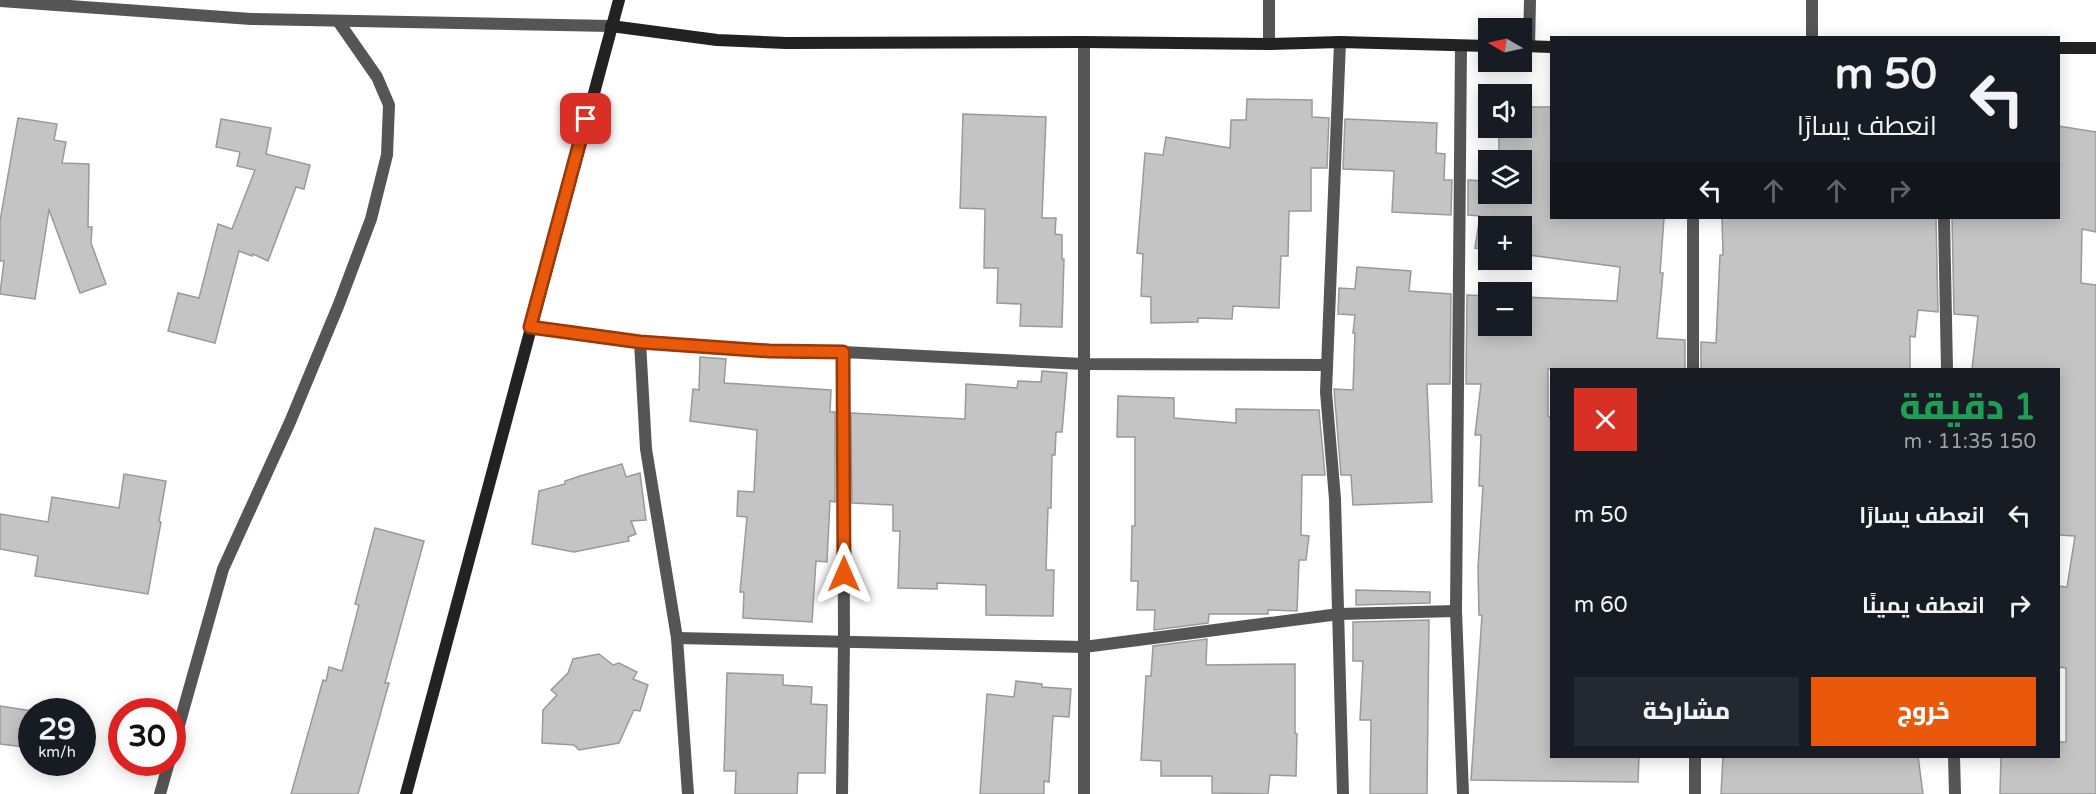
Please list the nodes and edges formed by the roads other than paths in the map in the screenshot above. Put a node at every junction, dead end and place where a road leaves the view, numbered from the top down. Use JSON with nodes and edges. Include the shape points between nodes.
{"nodes":[{"id":1,"x":619,"y":0,"type":"edge"},
{"id":2,"x":1269,"y":0,"type":"edge"},
{"id":3,"x":1530,"y":0,"type":"edge"},
{"id":4,"x":1812,"y":0,"type":"edge"},
{"id":5,"x":0,"y":1,"type":"edge"},
{"id":6,"x":1528,"y":18,"type":"edge"},
{"id":7,"x":338,"y":21,"type":"junction"},
{"id":8,"x":611,"y":26,"type":"junction"},
{"id":9,"x":1812,"y":36,"type":"edge"},
{"id":10,"x":1084,"y":42,"type":"junction"},
{"id":11,"x":1340,"y":42,"type":"junction"},
{"id":12,"x":1269,"y":45,"type":"junction"},
{"id":13,"x":1461,"y":46,"type":"junction"},
{"id":14,"x":1478,"y":46,"type":"edge"},
{"id":15,"x":1532,"y":46,"type":"edge"},
{"id":16,"x":1550,"y":46,"type":"edge"},
{"id":17,"x":2060,"y":48,"type":"edge"},
{"id":18,"x":2096,"y":48,"type":"edge"},
{"id":19,"x":1693,"y":219,"type":"edge"},
{"id":20,"x":1944,"y":219,"type":"edge"},
{"id":21,"x":530,"y":327,"type":"junction"},
{"id":22,"x":640,"y":342,"type":"junction"},
{"id":23,"x":843,"y":352,"type":"junction"},
{"id":24,"x":1083,"y":364,"type":"junction"},
{"id":25,"x":1326,"y":364,"type":"junction"},
{"id":26,"x":1693,"y":368,"type":"edge"},
{"id":27,"x":1947,"y":368,"type":"edge"},
{"id":28,"x":1456,"y":611,"type":"junction"},
{"id":29,"x":1339,"y":614,"type":"junction"},
{"id":30,"x":677,"y":638,"type":"junction"},
{"id":31,"x":844,"y":641,"type":"junction"},
{"id":32,"x":1084,"y":646,"type":"junction"},
{"id":33,"x":186,"y":700,"type":"edge"},
{"id":34,"x":1695,"y":758,"type":"edge"},
{"id":35,"x":1954,"y":758,"type":"edge"},
{"id":36,"x":165,"y":776,"type":"edge"},
{"id":37,"x":160,"y":794,"type":"edge"},
{"id":38,"x":406,"y":794,"type":"edge"},
{"id":39,"x":688,"y":794,"type":"edge"},
{"id":40,"x":842,"y":794,"type":"edge"},
{"id":41,"x":1084,"y":794,"type":"edge"},
{"id":42,"x":1343,"y":794,"type":"edge"},
{"id":43,"x":1463,"y":794,"type":"edge"},
{"id":44,"x":1695,"y":794,"type":"edge"},
{"id":45,"x":1955,"y":794,"type":"edge"}],
"edges":[{"from":1,"to":8,"type":"street"},
{"from":2,"to":12,"type":"street"},
{"from":3,"to":6,"type":"street"},
{"from":4,"to":9,"type":"street"},
{"from":5,"to":7,"type":"street","via":[[168,14]]},
{"from":7,"to":8,"type":"street"},
{"from":7,"to":33,"type":"street","via":[[377,77],[389,105],[387,155],[371,219],[339,304],[223,569]]},
{"from":8,"to":10,"type":"street","via":[[717,40],[786,43]]},
{"from":8,"to":21,"type":"street"},
{"from":10,"to":12,"type":"street"},
{"from":10,"to":24,"type":"street"},
{"from":11,"to":12,"type":"street"},
{"from":11,"to":13,"type":"street"},
{"from":11,"to":25,"type":"street"},
{"from":13,"to":14,"type":"street"},
{"from":13,"to":28,"type":"street"},
{"from":15,"to":16,"type":"street"},
{"from":17,"to":18,"type":"street"},
{"from":19,"to":26,"type":"street"},
{"from":20,"to":27,"type":"street"},
{"from":21,"to":22,"type":"street"},
{"from":21,"to":38,"type":"street"},
{"from":22,"to":23,"type":"street"},
{"from":22,"to":30,"type":"street","via":[[646,449]]},
{"from":23,"to":24,"type":"street"},
{"from":23,"to":31,"type":"street"},
{"from":24,"to":25,"type":"street"},
{"from":24,"to":32,"type":"street"},
{"from":25,"to":29,"type":"street"},
{"from":28,"to":29,"type":"street"},
{"from":28,"to":43,"type":"street"},
{"from":29,"to":32,"type":"street"},
{"from":29,"to":42,"type":"street"},
{"from":30,"to":31,"type":"street"},
{"from":30,"to":39,"type":"street"},
{"from":31,"to":32,"type":"street"},
{"from":31,"to":40,"type":"street"},
{"from":32,"to":41,"type":"street"},
{"from":34,"to":44,"type":"street"},
{"from":35,"to":45,"type":"street"},
{"from":36,"to":37,"type":"street"}]}
